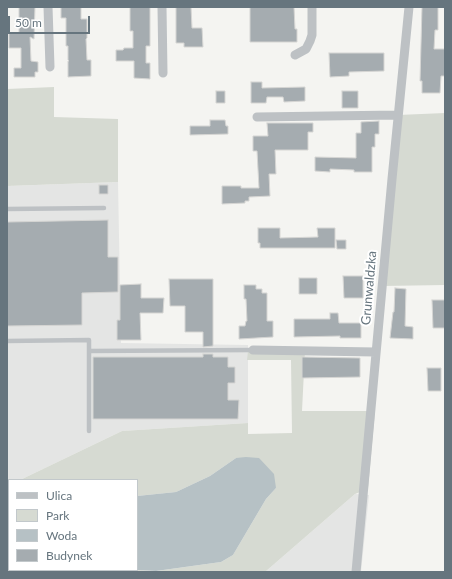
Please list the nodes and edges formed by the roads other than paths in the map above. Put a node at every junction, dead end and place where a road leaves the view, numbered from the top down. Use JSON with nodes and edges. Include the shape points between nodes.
{"nodes":[{"id":1,"x":48,"y":7,"type":"edge"},
{"id":2,"x":162,"y":7,"type":"edge"},
{"id":3,"x":312,"y":7,"type":"edge"},
{"id":4,"x":409,"y":7,"type":"edge"},
{"id":5,"x":295,"y":55,"type":"dead end"},
{"id":6,"x":50,"y":67,"type":"dead end"},
{"id":7,"x":162,"y":73,"type":"dead end"},
{"id":8,"x":398,"y":115,"type":"junction"},
{"id":9,"x":257,"y":117,"type":"dead end"},
{"id":10,"x":104,"y":208,"type":"dead end"},
{"id":11,"x":7,"y":209,"type":"edge"},
{"id":12,"x":7,"y":341,"type":"edge"},
{"id":13,"x":253,"y":350,"type":"joint"},
{"id":14,"x":89,"y":351,"type":"junction"},
{"id":15,"x":376,"y":352,"type":"junction"},
{"id":16,"x":89,"y":431,"type":"dead end"},
{"id":17,"x":356,"y":572,"type":"edge"}],
"edges":[{"from":1,"to":6,"type":"street"},
{"from":2,"to":7,"type":"street"},
{"from":3,"to":5,"type":"street","via":[[310,41],[306,49]]},
{"from":4,"to":8,"type":"street","name":"Grunwaldzka"},
{"from":8,"to":9,"type":"street"},
{"from":8,"to":15,"type":"street","name":"Grunwaldzka"},
{"from":10,"to":11,"type":"lane"},
{"from":12,"to":14,"type":"lane","via":[[89,340]]},
{"from":13,"to":14,"type":"lane"},
{"from":13,"to":15,"type":"street"},
{"from":14,"to":16,"type":"lane"},
{"from":15,"to":17,"type":"street","name":"Grunwaldzka"}]}
